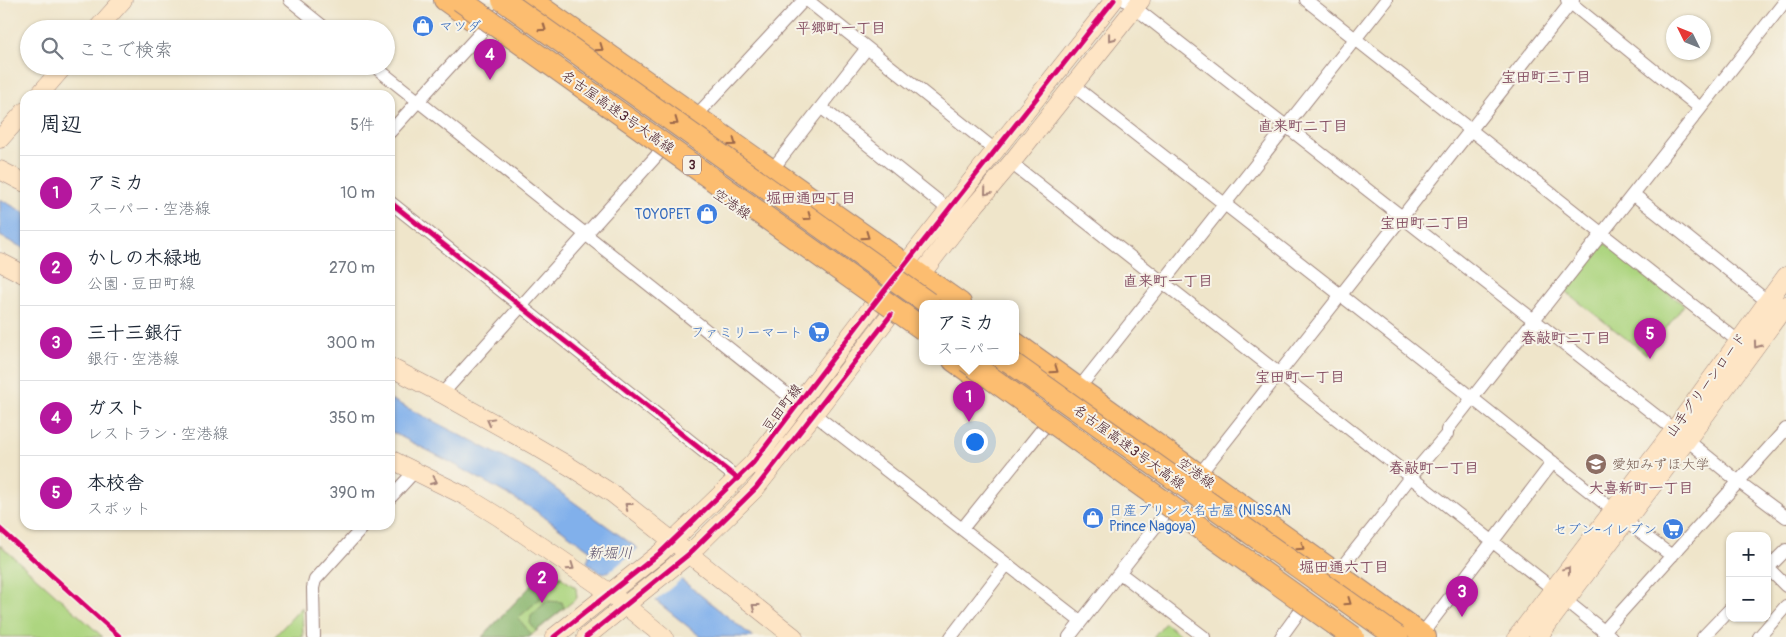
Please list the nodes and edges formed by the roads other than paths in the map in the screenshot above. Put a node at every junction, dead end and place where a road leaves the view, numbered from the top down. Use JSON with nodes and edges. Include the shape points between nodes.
{"nodes":[{"id":1,"x":123,"y":0,"type":"edge"},
{"id":2,"x":290,"y":0,"type":"edge"},
{"id":3,"x":444,"y":0,"type":"edge"},
{"id":4,"x":460,"y":0,"type":"edge"},
{"id":5,"x":503,"y":0,"type":"edge"},
{"id":6,"x":514,"y":0,"type":"edge"},
{"id":7,"x":532,"y":0,"type":"edge"},
{"id":8,"x":805,"y":0,"type":"edge"},
{"id":9,"x":1114,"y":0,"type":"edge"},
{"id":10,"x":1306,"y":0,"type":"edge"},
{"id":11,"x":1386,"y":0,"type":"edge"},
{"id":12,"x":1786,"y":0,"type":"edge"},
{"id":13,"x":1570,"y":1,"type":"edge"},
{"id":14,"x":1134,"y":3,"type":"edge"},
{"id":15,"x":105,"y":20,"type":"edge"},
{"id":16,"x":315,"y":20,"type":"edge"},
{"id":17,"x":484,"y":29,"type":"junction"},
{"id":18,"x":1355,"y":39,"type":"junction"},
{"id":19,"x":867,"y":48,"type":"junction"},
{"id":20,"x":56,"y":75,"type":"edge"},
{"id":21,"x":385,"y":75,"type":"edge"},
{"id":22,"x":1074,"y":86,"type":"junction"},
{"id":23,"x":43,"y":90,"type":"edge"},
{"id":24,"x":418,"y":102,"type":"junction"},
{"id":25,"x":822,"y":108,"type":"junction"},
{"id":26,"x":1700,"y":108,"type":"junction"},
{"id":27,"x":696,"y":116,"type":"junction"},
{"id":28,"x":20,"y":117,"type":"edge"},
{"id":29,"x":636,"y":125,"type":"junction"},
{"id":30,"x":1286,"y":126,"type":"junction"},
{"id":31,"x":395,"y":127,"type":"edge"},
{"id":32,"x":1471,"y":130,"type":"junction"},
{"id":33,"x":0,"y":140,"type":"edge"},
{"id":34,"x":995,"y":150,"type":"junction"},
{"id":35,"x":659,"y":152,"type":"junction"},
{"id":36,"x":1011,"y":163,"type":"junction"},
{"id":37,"x":0,"y":170,"type":"edge"},
{"id":38,"x":771,"y":171,"type":"junction"},
{"id":39,"x":20,"y":180,"type":"edge"},
{"id":40,"x":1632,"y":194,"type":"junction"},
{"id":41,"x":1225,"y":204,"type":"junction"},
{"id":42,"x":395,"y":206,"type":"edge"},
{"id":43,"x":948,"y":210,"type":"junction"},
{"id":44,"x":1402,"y":217,"type":"junction"},
{"id":45,"x":1602,"y":233,"type":"junction"},
{"id":46,"x":587,"y":234,"type":"junction"},
{"id":47,"x":0,"y":262,"type":"edge"},
{"id":48,"x":905,"y":264,"type":"junction"},
{"id":49,"x":20,"y":272,"type":"edge"},
{"id":50,"x":922,"y":275,"type":"junction"},
{"id":51,"x":1786,"y":276,"type":"edge"},
{"id":52,"x":1163,"y":282,"type":"junction"},
{"id":53,"x":1341,"y":295,"type":"junction"},
{"id":54,"x":924,"y":300,"type":"edge"},
{"id":55,"x":957,"y":300,"type":"edge"},
{"id":56,"x":1767,"y":301,"type":"junction"},
{"id":57,"x":874,"y":304,"type":"junction"},
{"id":58,"x":521,"y":305,"type":"junction"},
{"id":59,"x":1786,"y":305,"type":"edge"},
{"id":60,"x":919,"y":311,"type":"edge"},
{"id":61,"x":891,"y":315,"type":"junction"},
{"id":62,"x":1534,"y":320,"type":"junction"},
{"id":63,"x":919,"y":327,"type":"edge"},
{"id":64,"x":919,"y":335,"type":"edge"},
{"id":65,"x":1738,"y":341,"type":"junction"},
{"id":66,"x":1019,"y":345,"type":"edge"},
{"id":67,"x":958,"y":365,"type":"edge"},
{"id":68,"x":973,"y":365,"type":"edge"},
{"id":69,"x":997,"y":365,"type":"edge"},
{"id":70,"x":1015,"y":365,"type":"edge"},
{"id":71,"x":395,"y":370,"type":"edge"},
{"id":72,"x":1278,"y":374,"type":"junction"},
{"id":73,"x":1079,"y":388,"type":"junction"},
{"id":74,"x":442,"y":394,"type":"junction"},
{"id":75,"x":1472,"y":398,"type":"junction"},
{"id":76,"x":799,"y":404,"type":"junction"},
{"id":77,"x":814,"y":414,"type":"junction"},
{"id":78,"x":1044,"y":428,"type":"junction"},
{"id":79,"x":1786,"y":430,"type":"edge"},
{"id":80,"x":1681,"y":435,"type":"junction"},
{"id":81,"x":395,"y":462,"type":"edge"},
{"id":82,"x":1553,"y":462,"type":"junction"},
{"id":83,"x":414,"y":472,"type":"junction"},
{"id":84,"x":1199,"y":475,"type":"junction"},
{"id":85,"x":1411,"y":476,"type":"junction"},
{"id":86,"x":738,"y":479,"type":"junction"},
{"id":87,"x":1738,"y":482,"type":"junction"},
{"id":88,"x":395,"y":493,"type":"edge"},
{"id":89,"x":1166,"y":513,"type":"junction"},
{"id":90,"x":1619,"y":516,"type":"junction"},
{"id":91,"x":1786,"y":517,"type":"edge"},
{"id":92,"x":962,"y":529,"type":"junction"},
{"id":93,"x":360,"y":530,"type":"edge"},
{"id":94,"x":1494,"y":542,"type":"junction"},
{"id":95,"x":667,"y":547,"type":"junction"},
{"id":96,"x":1786,"y":550,"type":"edge"},
{"id":97,"x":1672,"y":556,"type":"junction"},
{"id":98,"x":683,"y":560,"type":"junction"},
{"id":99,"x":1007,"y":564,"type":"junction"},
{"id":100,"x":1771,"y":566,"type":"edge"},
{"id":101,"x":1771,"y":572,"type":"edge"},
{"id":102,"x":1120,"y":573,"type":"junction"},
{"id":103,"x":1337,"y":573,"type":"junction"},
{"id":104,"x":1786,"y":586,"type":"edge"},
{"id":105,"x":616,"y":589,"type":"junction"},
{"id":106,"x":1559,"y":595,"type":"junction"},
{"id":107,"x":631,"y":600,"type":"junction"},
{"id":108,"x":1786,"y":606,"type":"edge"},
{"id":109,"x":1302,"y":608,"type":"junction"},
{"id":110,"x":1726,"y":613,"type":"edge"},
{"id":111,"x":1080,"y":621,"type":"junction"},
{"id":112,"x":1608,"y":634,"type":"edge"},
{"id":113,"x":1424,"y":636,"type":"edge"},
{"id":114,"x":314,"y":637,"type":"edge"},
{"id":115,"x":554,"y":637,"type":"edge"},
{"id":116,"x":586,"y":637,"type":"edge"},
{"id":117,"x":664,"y":637,"type":"edge"},
{"id":118,"x":794,"y":637,"type":"edge"},
{"id":119,"x":951,"y":637,"type":"edge"},
{"id":120,"x":1069,"y":637,"type":"edge"},
{"id":121,"x":1204,"y":637,"type":"edge"},
{"id":122,"x":1281,"y":637,"type":"edge"},
{"id":123,"x":1344,"y":637,"type":"edge"},
{"id":124,"x":1354,"y":637,"type":"edge"},
{"id":125,"x":1397,"y":637,"type":"edge"},
{"id":126,"x":1517,"y":637,"type":"edge"},
{"id":127,"x":1538,"y":637,"type":"edge"},
{"id":128,"x":1703,"y":637,"type":"edge"},
{"id":129,"x":1759,"y":637,"type":"edge"}],
"edges":[{"from":1,"to":15,"type":"street"},
{"from":2,"to":16,"type":"street"},
{"from":3,"to":17,"type":"main road","name":"空港線"},
{"from":4,"to":29,"type":"highway","name":"名古屋高速3号大高線","number":"3","bridge":true},
{"from":5,"to":54,"type":"highway","name":"名古屋高速3号大高線","number":"3","one_way":true,"bridge":true},
{"from":6,"to":17,"type":"street"},
{"from":7,"to":27,"type":"main road","one_way":true},
{"from":8,"to":19,"type":"street"},
{"from":8,"to":27,"type":"street"},
{"from":9,"to":34,"type":"street","name":"豆田町線"},
{"from":10,"to":18,"type":"street"},
{"from":11,"to":18,"type":"street"},
{"from":12,"to":26,"type":"street"},
{"from":13,"to":26,"type":"street"},
{"from":13,"to":32,"type":"street"},
{"from":14,"to":22,"type":"street","name":"豆田町線","one_way":true},
{"from":14,"to":30,"type":"street"},
{"from":17,"to":24,"type":"street"},
{"from":17,"to":35,"type":"main road","name":"空港線"},
{"from":18,"to":30,"type":"street"},
{"from":18,"to":32,"type":"street"},
{"from":19,"to":25,"type":"street"},
{"from":19,"to":34,"type":"street"},
{"from":20,"to":23,"type":"street"},
{"from":21,"to":24,"type":"street"},
{"from":22,"to":36,"type":"street","name":"豆田町線"},
{"from":22,"to":41,"type":"street"},
{"from":24,"to":31,"type":"street"},
{"from":24,"to":46,"type":"street"},
{"from":25,"to":38,"type":"street"},
{"from":25,"to":43,"type":"street"},
{"from":26,"to":40,"type":"street"},
{"from":27,"to":38,"type":"main road","one_way":true},
{"from":28,"to":33,"type":"street"},
{"from":29,"to":60,"type":"highway","bridge":true,"via":[[676,143]]},
{"from":29,"to":63,"type":"highway","name":"名古屋高速3号大高線","number":"3","bridge":true},
{"from":30,"to":41,"type":"street"},
{"from":30,"to":44,"type":"street"},
{"from":32,"to":44,"type":"street"},
{"from":32,"to":45,"type":"street"},
{"from":34,"to":43,"type":"street","name":"豆田町線"},
{"from":35,"to":46,"type":"street"},
{"from":35,"to":57,"type":"main road","name":"空港線"},
{"from":36,"to":50,"type":"street","name":"豆田町線","one_way":true},
{"from":36,"to":52,"type":"street"},
{"from":37,"to":39,"type":"street"},
{"from":38,"to":48,"type":"main road","one_way":true},
{"from":40,"to":45,"type":"street"},
{"from":40,"to":56,"type":"street"},
{"from":41,"to":52,"type":"street"},
{"from":41,"to":53,"type":"street"},
{"from":42,"to":58,"type":"street"},
{"from":43,"to":48,"type":"street","name":"豆田町線"},
{"from":44,"to":53,"type":"street"},
{"from":44,"to":62,"type":"street"},
{"from":45,"to":62,"type":"street"},
{"from":45,"to":65,"type":"street"},
{"from":46,"to":58,"type":"street"},
{"from":46,"to":76,"type":"street"},
{"from":47,"to":49,"type":"street"},
{"from":48,"to":50,"type":"main road"},
{"from":48,"to":57,"type":"street","name":"豆田町線"},
{"from":50,"to":55,"type":"main road"},
{"from":50,"to":61,"type":"street","name":"豆田町線"},
{"from":51,"to":56,"type":"street","name":"山手グリーンロード"},
{"from":52,"to":72,"type":"street"},
{"from":52,"to":73,"type":"street"},
{"from":53,"to":72,"type":"street"},
{"from":53,"to":75,"type":"street"},
{"from":56,"to":65,"type":"street","name":"山手グリーンロード"},
{"from":57,"to":61,"type":"main road","name":"空港線"},
{"from":57,"to":76,"type":"street","name":"豆田町線"},
{"from":58,"to":74,"type":"street"},
{"from":58,"to":86,"type":"street"},
{"from":59,"to":80,"type":"street","name":"山手グリーンロード","one_way":true},
{"from":61,"to":64,"type":"main road","name":"空港線"},
{"from":61,"to":77,"type":"street","name":"豆田町線"},
{"from":62,"to":75,"type":"street"},
{"from":62,"to":80,"type":"street"},
{"from":65,"to":80,"type":"street","name":"山手グリーンロード"},
{"from":66,"to":73,"type":"main road","name":"空港線","one_way":true},
{"from":67,"to":78,"type":"main road"},
{"from":68,"to":124,"type":"highway","name":"名古屋高速3号大高線","bridge":true},
{"from":69,"to":124,"type":"highway","bridge":true,"via":[[1244,543]]},
{"from":70,"to":125,"type":"highway","name":"名古屋高速3号大高線","one_way":true,"bridge":true},
{"from":71,"to":74,"type":"street"},
{"from":72,"to":84,"type":"street"},
{"from":72,"to":85,"type":"street"},
{"from":73,"to":84,"type":"main road","name":"空港線"},
{"from":95,"to":74,"type":"street","one_way":true,"via":[[613,494]]},
{"from":75,"to":82,"type":"street"},
{"from":75,"to":85,"type":"street","via":[[1446,430],[1448,434]]},
{"from":76,"to":86,"type":"street","name":"豆田町線"},
{"from":77,"to":92,"type":"street"},
{"from":77,"to":98,"type":"street","name":"豆田町線","via":[[756,488]]},
{"from":78,"to":89,"type":"main road"},
{"from":78,"to":92,"type":"street"},
{"from":79,"to":87,"type":"street"},
{"from":80,"to":87,"type":"street"},
{"from":80,"to":90,"type":"street","name":"山手グリーンロード"},
{"from":81,"to":83,"type":"street"},
{"from":82,"to":90,"type":"street"},
{"from":82,"to":94,"type":"street"},
{"from":83,"to":88,"type":"street"},
{"from":83,"to":105,"type":"street","one_way":true,"via":[[465,496]]},
{"from":84,"to":89,"type":"street"},
{"from":84,"to":103,"type":"main road","name":"空港線","one_way":true},
{"from":85,"to":94,"type":"street"},
{"from":85,"to":103,"type":"street"},
{"from":86,"to":95,"type":"street","name":"豆田町線"},
{"from":87,"to":91,"type":"street"},
{"from":87,"to":97,"type":"street"},
{"from":89,"to":102,"type":"street"},
{"from":89,"to":109,"type":"main road"},
{"from":90,"to":97,"type":"street"},
{"from":90,"to":106,"type":"street","name":"山手グリーンロード"},
{"from":92,"to":99,"type":"street"},
{"from":93,"to":114,"type":"street","via":[[315,580],[312,588]]},
{"from":94,"to":106,"type":"street"},
{"from":94,"to":113,"type":"street"},
{"from":95,"to":98,"type":"street"},
{"from":95,"to":105,"type":"street","name":"豆田町線"},
{"from":96,"to":100,"type":"street"},
{"from":97,"to":112,"type":"street"},
{"from":98,"to":107,"type":"street","name":"豆田町線"},
{"from":118,"to":98,"type":"street","one_way":true},
{"from":99,"to":111,"type":"street"},
{"from":99,"to":119,"type":"street"},
{"from":101,"to":104,"type":"street"},
{"from":102,"to":111,"type":"street"},
{"from":102,"to":121,"type":"street"},
{"from":103,"to":113,"type":"main road","name":"空港線"},
{"from":105,"to":107,"type":"street"},
{"from":105,"to":115,"type":"street"},
{"from":106,"to":112,"type":"street"},
{"from":106,"to":126,"type":"street","name":"山手グリーンロード"},
{"from":106,"to":127,"type":"street","name":"山手グリーンロード"},
{"from":107,"to":116,"type":"street"},
{"from":107,"to":117,"type":"street"},
{"from":108,"to":129,"type":"street"},
{"from":109,"to":122,"type":"street"},
{"from":109,"to":123,"type":"main road"},
{"from":110,"to":128,"type":"street"},
{"from":111,"to":120,"type":"street"}]}
